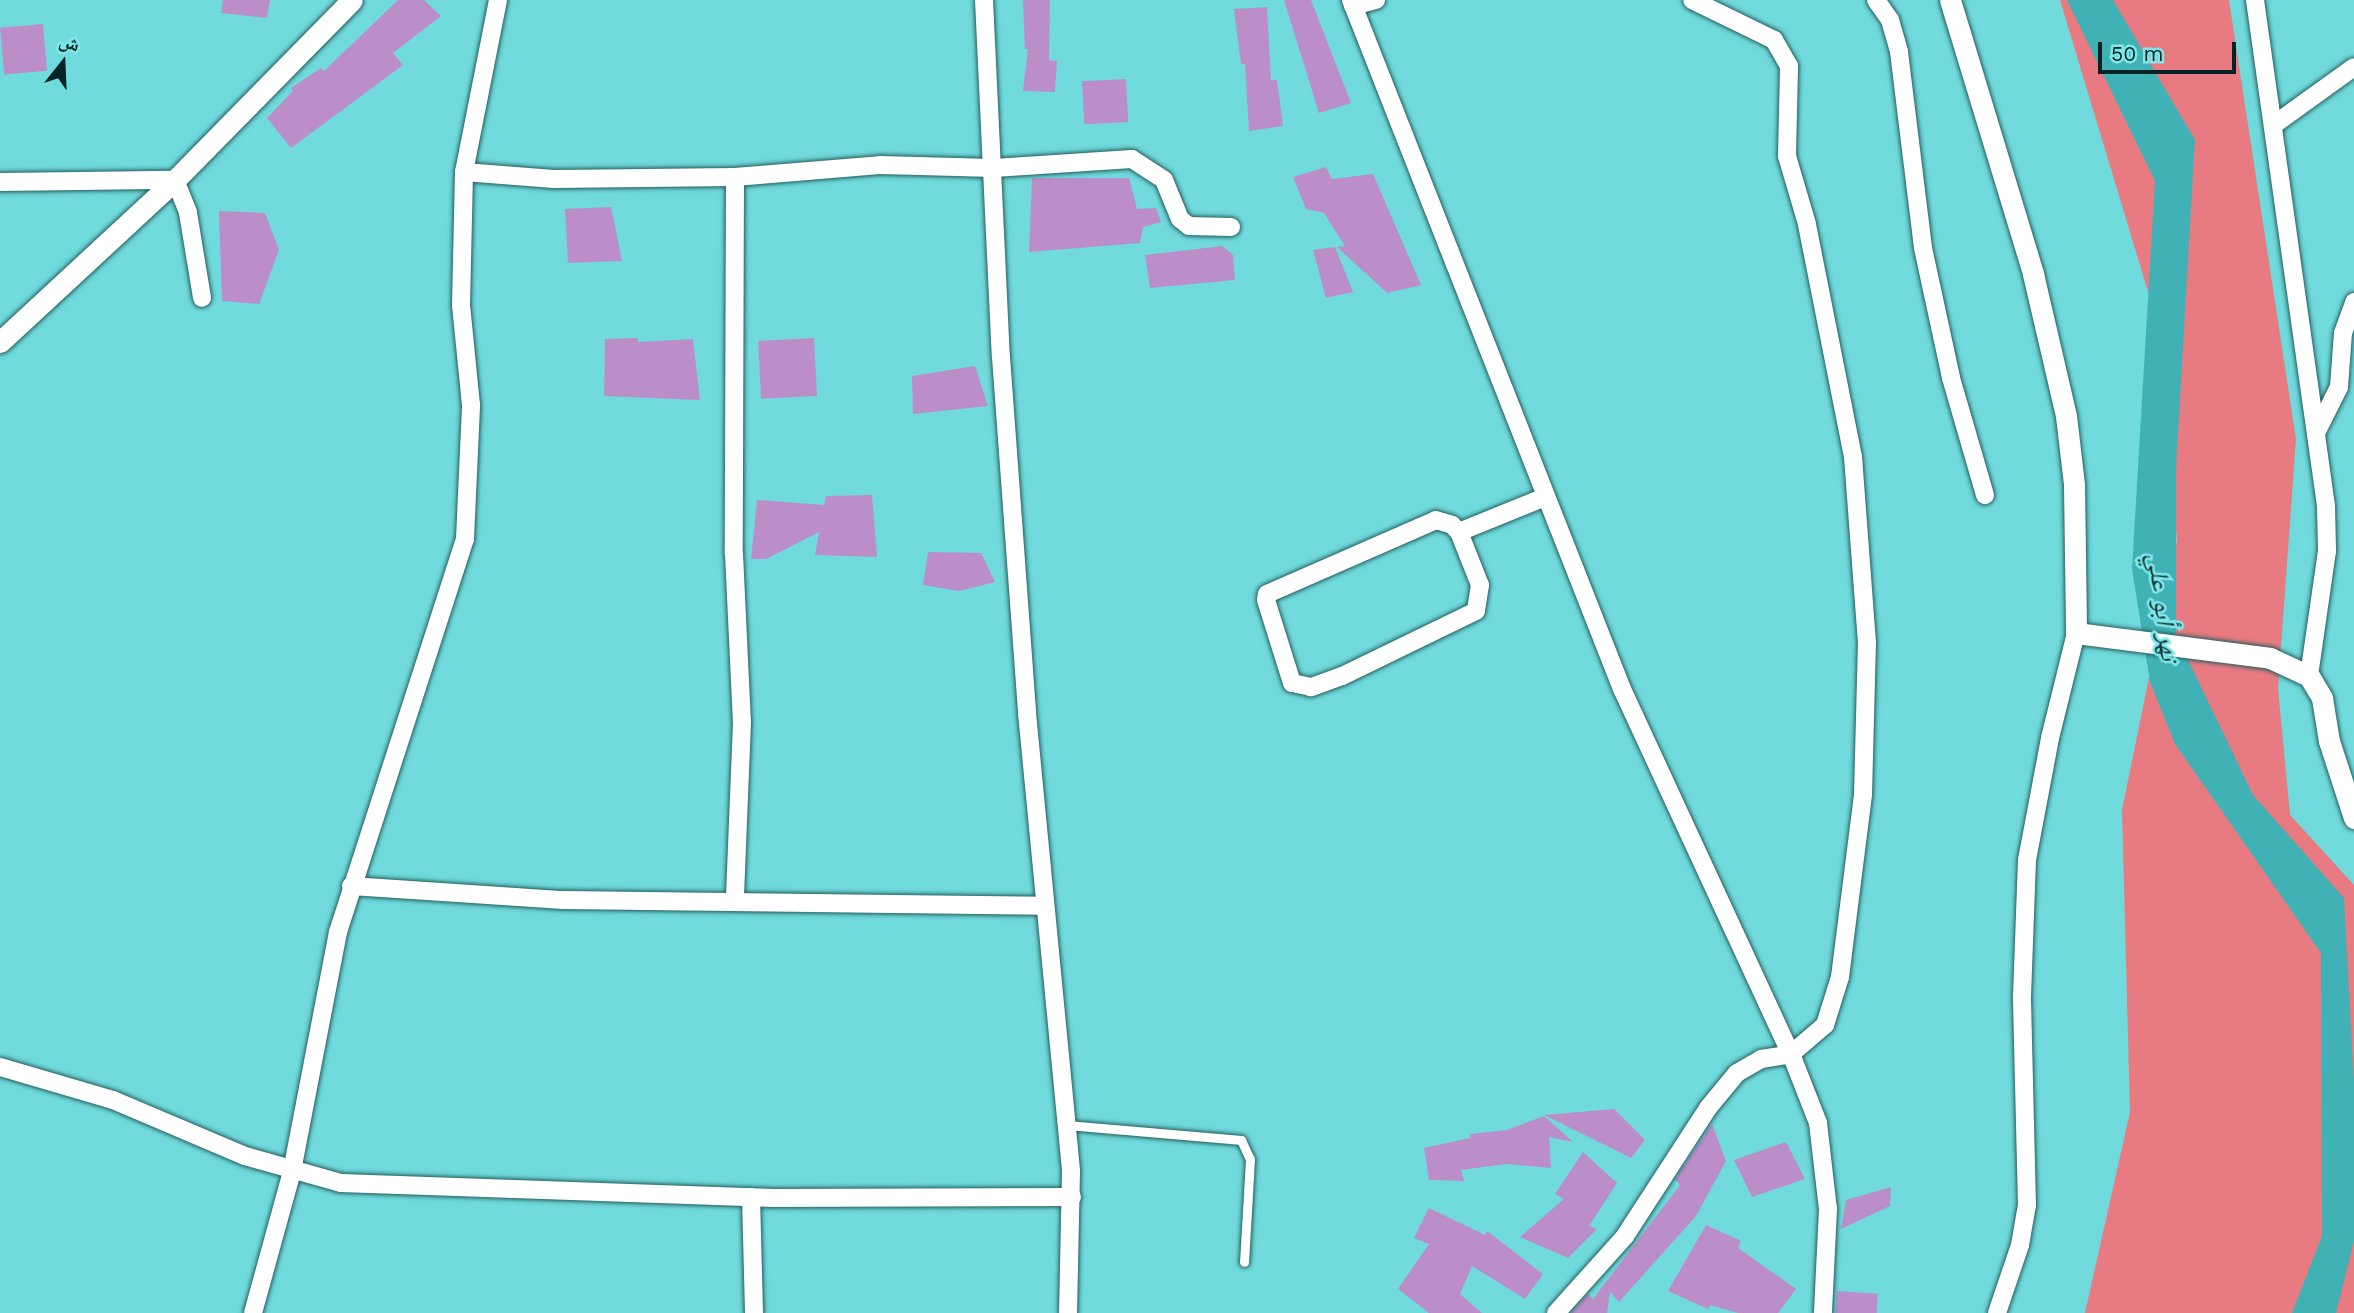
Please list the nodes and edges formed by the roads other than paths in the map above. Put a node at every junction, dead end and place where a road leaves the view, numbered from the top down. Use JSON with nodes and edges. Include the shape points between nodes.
{"nodes":[{"id":1,"x":352,"y":0,"type":"edge"},
{"id":2,"x":498,"y":0,"type":"edge"},
{"id":3,"x":984,"y":0,"type":"edge"},
{"id":4,"x":1376,"y":0,"type":"edge"},
{"id":5,"x":1692,"y":0,"type":"edge"},
{"id":6,"x":1876,"y":0,"type":"edge"},
{"id":7,"x":1950,"y":0,"type":"edge"},
{"id":8,"x":2255,"y":0,"type":"edge"},
{"id":9,"x":1352,"y":3,"type":"edge"},
{"id":10,"x":2354,"y":67,"type":"edge"},
{"id":11,"x":2274,"y":124,"type":"junction"},
{"id":12,"x":995,"y":168,"type":"junction"},
{"id":13,"x":464,"y":172,"type":"junction"},
{"id":14,"x":735,"y":177,"type":"junction"},
{"id":15,"x":174,"y":180,"type":"junction"},
{"id":16,"x":0,"y":182,"type":"edge"},
{"id":17,"x":1231,"y":227,"type":"dead end"},
{"id":18,"x":202,"y":298,"type":"dead end"},
{"id":19,"x":2354,"y":302,"type":"edge"},
{"id":20,"x":0,"y":342,"type":"edge"},
{"id":21,"x":2316,"y":433,"type":"junction"},
{"id":22,"x":1985,"y":495,"type":"dead end"},
{"id":23,"x":1545,"y":497,"type":"junction"},
{"id":24,"x":1459,"y":533,"type":"junction"},
{"id":25,"x":2077,"y":633,"type":"junction"},
{"id":26,"x":2309,"y":676,"type":"junction"},
{"id":27,"x":2354,"y":818,"type":"edge"},
{"id":28,"x":351,"y":886,"type":"junction"},
{"id":29,"x":735,"y":899,"type":"junction"},
{"id":30,"x":1044,"y":906,"type":"junction"},
{"id":31,"x":1791,"y":1054,"type":"junction"},
{"id":32,"x":1,"y":1069,"type":"edge"},
{"id":33,"x":1067,"y":1125,"type":"junction"},
{"id":34,"x":292,"y":1171,"type":"junction"},
{"id":35,"x":751,"y":1197,"type":"junction"},
{"id":36,"x":1072,"y":1197,"type":"junction"},
{"id":37,"x":1244,"y":1262,"type":"dead end"},
{"id":38,"x":253,"y":1313,"type":"edge"},
{"id":39,"x":754,"y":1313,"type":"edge"},
{"id":40,"x":1068,"y":1313,"type":"edge"},
{"id":41,"x":1556,"y":1313,"type":"edge"},
{"id":42,"x":1823,"y":1313,"type":"edge"},
{"id":43,"x":1997,"y":1313,"type":"edge"}],
"edges":[{"from":1,"to":15,"type":"street"},
{"from":2,"to":13,"type":"street"},
{"from":3,"to":12,"type":"street"},
{"from":4,"to":9,"type":"street"},
{"from":5,"to":31,"type":"street","via":[[1774,40],[1789,66],[1787,156],[1819,278],[1856,483],[1867,643],[1866,749],[1856,849],[1835,1004],[1825,1025]]},
{"from":6,"to":22,"type":"street","via":[[1890,20],[1899,51],[1923,248],[1951,378]]},
{"from":7,"to":25,"type":"street","via":[[2033,274],[2066,416],[2074,484]]},
{"from":8,"to":11,"type":"street"},
{"from":9,"to":23,"type":"street"},
{"from":10,"to":11,"type":"street"},
{"from":11,"to":21,"type":"street"},
{"from":12,"to":14,"type":"street","via":[[880,165]]},
{"from":12,"to":17,"type":"street","via":[[1132,159],[1164,180],[1180,219],[1189,226]]},
{"from":12,"to":30,"type":"street","via":[[1002,370]]},
{"from":13,"to":14,"type":"street","via":[[554,179]]},
{"from":13,"to":28,"type":"street","via":[[461,305],[471,405],[465,539]]},
{"from":14,"to":29,"type":"street","via":[[734,541],[742,722]]},
{"from":15,"to":16,"type":"street"},
{"from":15,"to":18,"type":"street","via":[[188,213]]},
{"from":15,"to":20,"type":"street"},
{"from":19,"to":21,"type":"street","via":[[2343,333],[2339,387]]},
{"from":21,"to":26,"type":"street","via":[[2327,551]]},
{"from":23,"to":24,"type":"street"},
{"from":23,"to":31,"type":"street","via":[[1622,689]]},
{"from":24,"to":24,"type":"street","via":[[1480,586],[1476,611],[1342,676],[1311,687],[1292,683],[1266,600],[1274,587],[1436,520],[1452,525]]},
{"from":25,"to":26,"type":"street","via":[[2270,657]]},
{"from":25,"to":43,"type":"street","via":[[2050,738],[2027,860],[2022,996],[2027,1205],[2020,1245]]},
{"from":26,"to":27,"type":"street","via":[[2322,698],[2329,741]]},
{"from":28,"to":29,"type":"street","via":[[564,900]]},
{"from":28,"to":34,"type":"street","via":[[325,991]]},
{"from":29,"to":30,"type":"street"},
{"from":30,"to":33,"type":"street"},
{"from":31,"to":41,"type":"street","via":[[1761,1059],[1737,1073],[1708,1108],[1625,1237]]},
{"from":31,"to":42,"type":"street","via":[[1823,1147],[1828,1250]]},
{"from":32,"to":34,"type":"street","via":[[113,1100]]},
{"from":33,"to":36,"type":"street"},
{"from":33,"to":37,"type":"lane","via":[[1241,1140],[1250,1159]]},
{"from":34,"to":35,"type":"street","via":[[341,1184],[409,1188],[628,1189]]},
{"from":34,"to":38,"type":"street"},
{"from":35,"to":36,"type":"street"},
{"from":35,"to":39,"type":"street"},
{"from":36,"to":40,"type":"street"}]}
